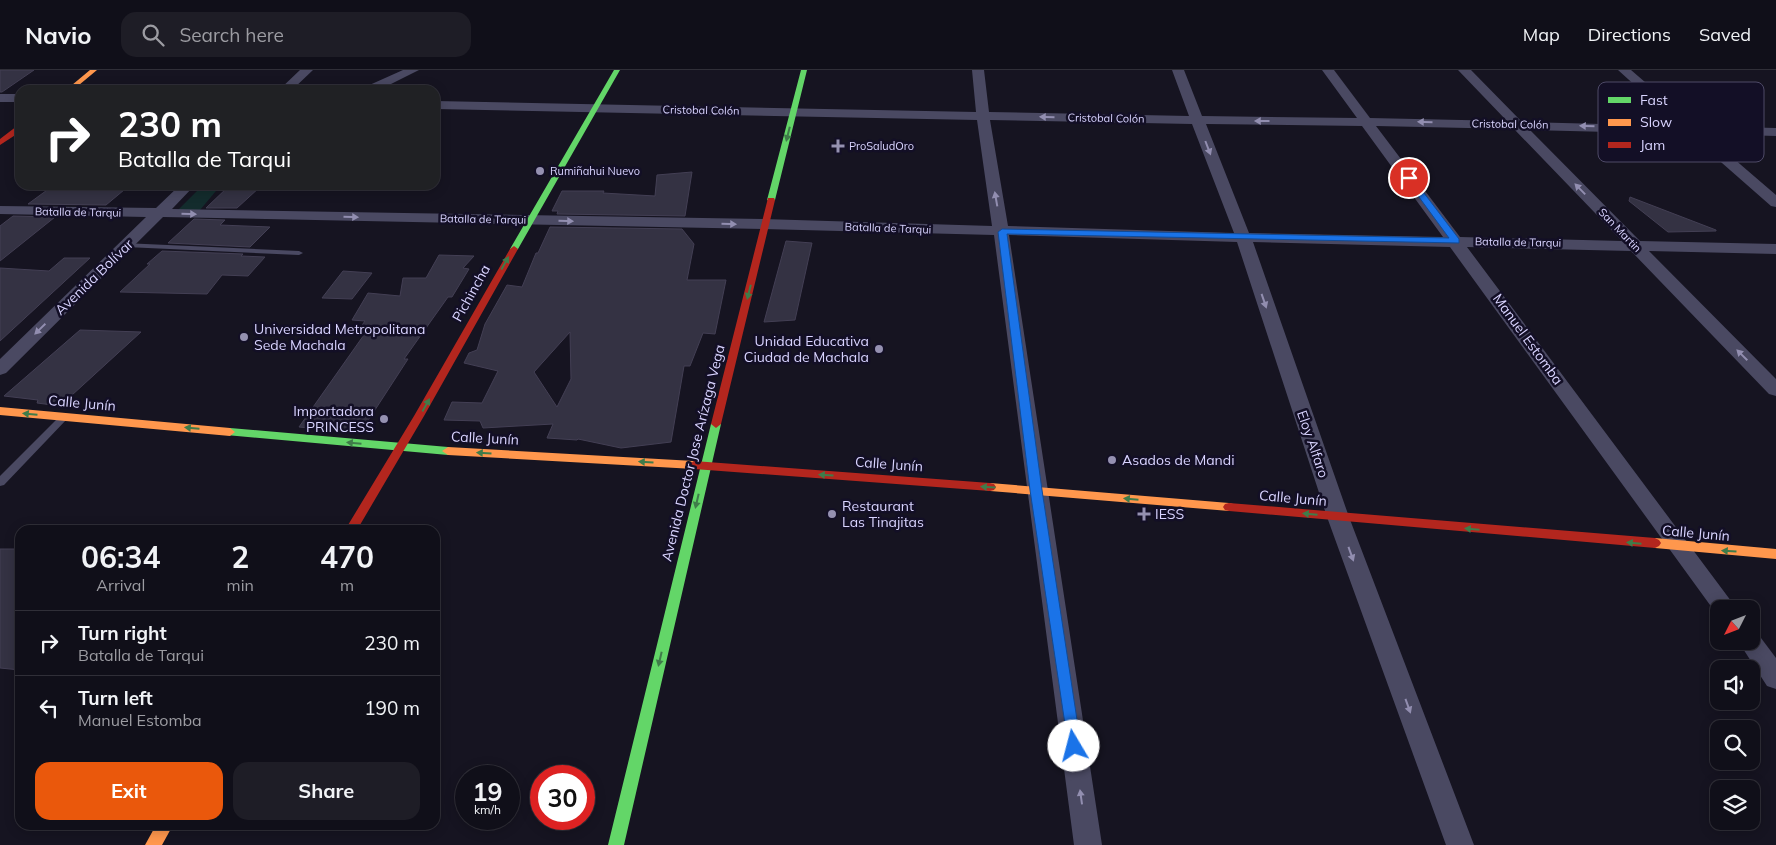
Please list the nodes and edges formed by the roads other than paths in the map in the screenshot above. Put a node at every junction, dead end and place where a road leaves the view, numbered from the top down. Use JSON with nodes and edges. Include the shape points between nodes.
{"nodes":[{"id":1,"x":94,"y":70,"type":"edge"},
{"id":2,"x":306,"y":70,"type":"edge"},
{"id":3,"x":413,"y":70,"type":"edge"},
{"id":4,"x":617,"y":70,"type":"edge"},
{"id":5,"x":804,"y":70,"type":"edge"},
{"id":6,"x":978,"y":70,"type":"edge"},
{"id":7,"x":1178,"y":70,"type":"edge"},
{"id":8,"x":1328,"y":70,"type":"edge"},
{"id":9,"x":1464,"y":70,"type":"edge"},
{"id":10,"x":1624,"y":70,"type":"edge"},
{"id":11,"x":1638,"y":82,"type":"edge"},
{"id":12,"x":75,"y":85,"type":"edge"},
{"id":13,"x":290,"y":85,"type":"edge"},
{"id":14,"x":380,"y":85,"type":"edge"},
{"id":15,"x":0,"y":98,"type":"edge"},
{"id":16,"x":15,"y":98,"type":"edge"},
{"id":17,"x":440,"y":104,"type":"edge"},
{"id":18,"x":594,"y":108,"type":"junction"},
{"id":19,"x":793,"y":112,"type":"junction"},
{"id":20,"x":982,"y":115,"type":"junction"},
{"id":21,"x":1197,"y":120,"type":"junction"},
{"id":22,"x":1367,"y":121,"type":"junction"},
{"id":23,"x":1518,"y":124,"type":"junction"},
{"id":24,"x":1598,"y":126,"type":"edge"},
{"id":25,"x":15,"y":132,"type":"edge"},
{"id":26,"x":0,"y":143,"type":"edge"},
{"id":27,"x":1729,"y":162,"type":"edge"},
{"id":28,"x":183,"y":190,"type":"edge"},
{"id":29,"x":1776,"y":203,"type":"edge"},
{"id":30,"x":0,"y":210,"type":"edge"},
{"id":31,"x":158,"y":214,"type":"junction"},
{"id":32,"x":529,"y":220,"type":"junction"},
{"id":33,"x":766,"y":224,"type":"junction"},
{"id":34,"x":1002,"y":232,"type":"junction"},
{"id":35,"x":1243,"y":238,"type":"junction"},
{"id":36,"x":1456,"y":241,"type":"junction"},
{"id":37,"x":1634,"y":245,"type":"junction"},
{"id":38,"x":126,"y":246,"type":"junction"},
{"id":39,"x":1776,"y":249,"type":"edge"},
{"id":40,"x":299,"y":253,"type":"dead end"},
{"id":41,"x":0,"y":369,"type":"edge"},
{"id":42,"x":1776,"y":390,"type":"edge"},
{"id":43,"x":0,"y":411,"type":"edge"},
{"id":44,"x":64,"y":416,"type":"junction"},
{"id":45,"x":402,"y":448,"type":"junction"},
{"id":46,"x":705,"y":466,"type":"junction"},
{"id":47,"x":0,"y":482,"type":"edge"},
{"id":48,"x":1036,"y":490,"type":"junction"},
{"id":49,"x":1338,"y":517,"type":"junction"},
{"id":50,"x":354,"y":525,"type":"edge"},
{"id":51,"x":1682,"y":548,"type":"junction"},
{"id":52,"x":1776,"y":554,"type":"edge"},
{"id":53,"x":1720,"y":600,"type":"edge"},
{"id":54,"x":1756,"y":650,"type":"edge"},
{"id":55,"x":1776,"y":678,"type":"edge"},
{"id":56,"x":162,"y":830,"type":"edge"},
{"id":57,"x":152,"y":845,"type":"edge"},
{"id":58,"x":616,"y":845,"type":"edge"},
{"id":59,"x":1088,"y":845,"type":"edge"},
{"id":60,"x":1460,"y":845,"type":"edge"}],
"edges":[{"from":1,"to":12,"type":"main road"},
{"from":2,"to":13,"type":"street"},
{"from":3,"to":14,"type":"street"},
{"from":4,"to":18,"type":"main road","name":"Pichincha"},
{"from":5,"to":19,"type":"main road","name":"Avenida Doctor Jose Arízaga Vega"},
{"from":6,"to":20,"type":"street"},
{"from":7,"to":21,"type":"street","name":"Eloy Alfaro"},
{"from":8,"to":22,"type":"street","name":"Manuel Estomba"},
{"from":9,"to":23,"type":"street","name":"San Martin"},
{"from":10,"to":11,"type":"street"},
{"from":15,"to":16,"type":"street"},
{"from":17,"to":18,"type":"street","name":"Cristobal Colón"},
{"from":18,"to":19,"type":"street","name":"Cristobal Colón"},
{"from":18,"to":32,"type":"main road","name":"Pichincha"},
{"from":19,"to":20,"type":"street","name":"Cristobal Colón"},
{"from":19,"to":33,"type":"main road","name":"Avenida Doctor Jose Arízaga Vega","one_way":true},
{"from":21,"to":20,"type":"street","name":"Cristobal Colón","one_way":true},
{"from":34,"to":20,"type":"street","one_way":true},
{"from":22,"to":21,"type":"street","name":"Cristobal Colón","one_way":true},
{"from":21,"to":35,"type":"street","name":"Eloy Alfaro","one_way":true},
{"from":23,"to":22,"type":"street","name":"Cristobal Colón","one_way":true},
{"from":22,"to":36,"type":"street","name":"Manuel Estomba"},
{"from":24,"to":23,"type":"street","name":"Cristobal Colón","one_way":true},
{"from":37,"to":23,"type":"street","name":"San Martin","one_way":true},
{"from":25,"to":26,"type":"main road"},
{"from":27,"to":29,"type":"street"},
{"from":28,"to":31,"type":"street","name":"Avenida Bolívar"},
{"from":30,"to":31,"type":"street","name":"Batalla de Tarqui"},
{"from":31,"to":32,"type":"street","name":"Batalla de Tarqui","one_way":true},
{"from":31,"to":38,"type":"street","name":"Avenida Bolívar"},
{"from":32,"to":33,"type":"street","name":"Batalla de Tarqui","one_way":true},
{"from":45,"to":32,"type":"main road","name":"Pichincha","one_way":true},
{"from":33,"to":34,"type":"street","name":"Batalla de Tarqui"},
{"from":33,"to":46,"type":"main road","name":"Avenida Doctor Jose Arízaga Vega","one_way":true},
{"from":34,"to":35,"type":"street","name":"Batalla de Tarqui"},
{"from":34,"to":48,"type":"street"},
{"from":35,"to":36,"type":"street","name":"Batalla de Tarqui"},
{"from":35,"to":49,"type":"street","name":"Eloy Alfaro","one_way":true},
{"from":36,"to":37,"type":"street","name":"Batalla de Tarqui"},
{"from":36,"to":51,"type":"street","name":"Manuel Estomba"},
{"from":37,"to":39,"type":"street","name":"Batalla de Tarqui"},
{"from":42,"to":37,"type":"street","name":"San Martin","one_way":true},
{"from":38,"to":40,"type":"lane"},
{"from":38,"to":41,"type":"street","name":"Avenida Bolívar","one_way":true},
{"from":44,"to":43,"type":"main road","name":"Calle Junín","one_way":true},
{"from":45,"to":44,"type":"main road","name":"Calle Junín","one_way":true},
{"from":44,"to":47,"type":"lane"},
{"from":46,"to":45,"type":"main road","name":"Calle Junín","one_way":true},
{"from":45,"to":50,"type":"main road","name":"Pichincha"},
{"from":48,"to":46,"type":"main road","name":"Calle Junín","one_way":true},
{"from":46,"to":58,"type":"main road","name":"Avenida Doctor Jose Arízaga Vega","one_way":true},
{"from":49,"to":48,"type":"main road","name":"Calle Junín","one_way":true},
{"from":59,"to":48,"type":"street","one_way":true},
{"from":51,"to":49,"type":"main road","name":"Calle Junín","one_way":true},
{"from":49,"to":60,"type":"street","name":"Eloy Alfaro","one_way":true},
{"from":52,"to":51,"type":"main road","name":"Calle Junín","one_way":true},
{"from":51,"to":53,"type":"street","name":"Manuel Estomba"},
{"from":54,"to":55,"type":"street"},
{"from":56,"to":57,"type":"main road"}]}
